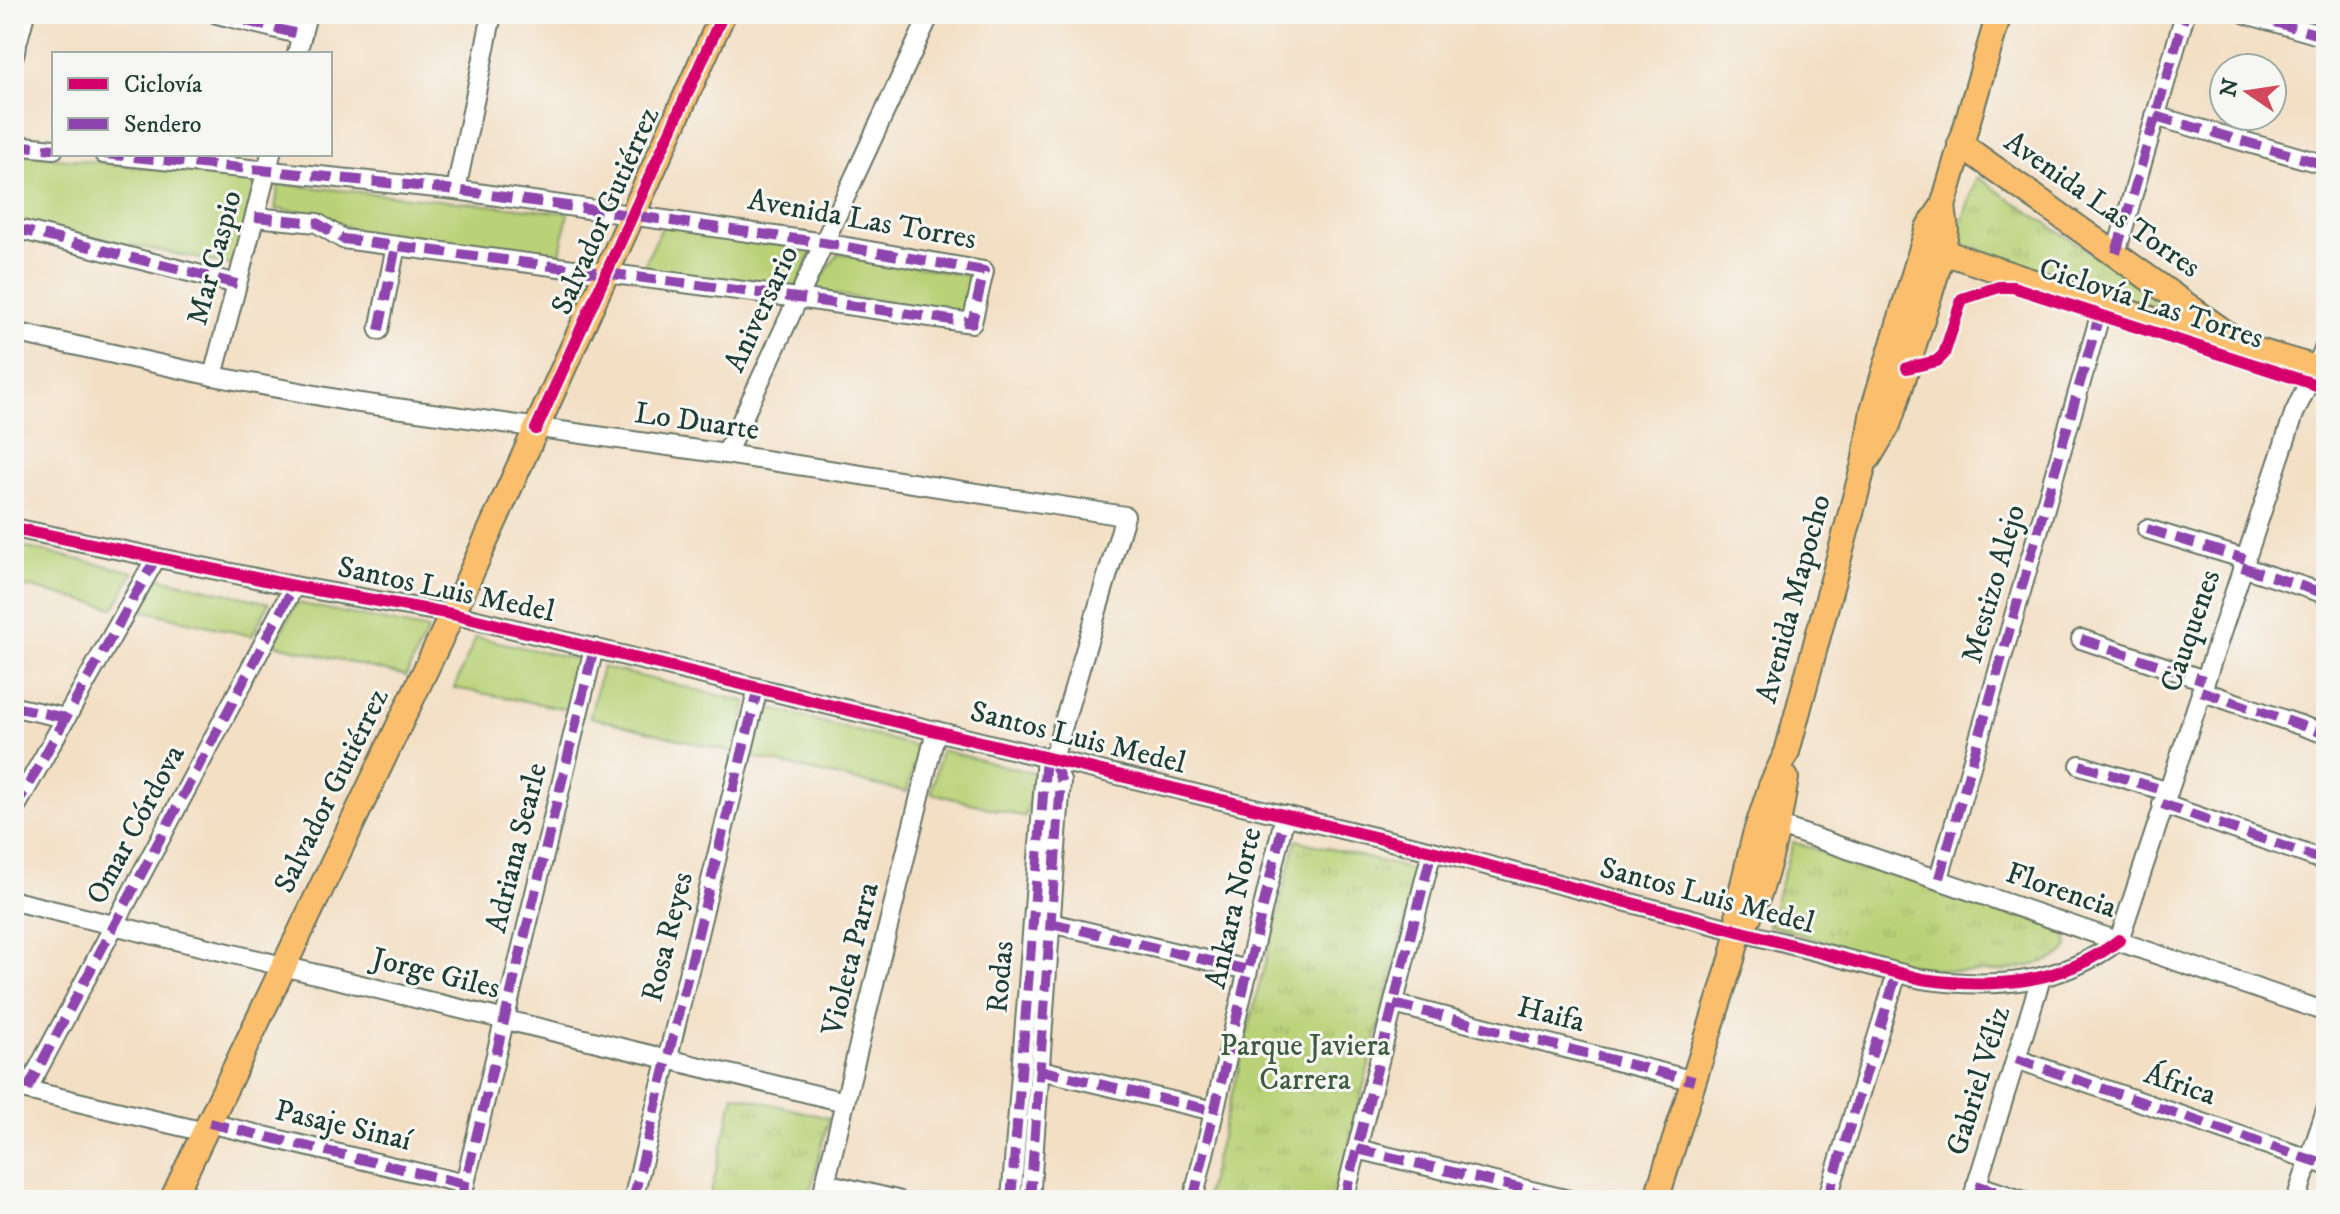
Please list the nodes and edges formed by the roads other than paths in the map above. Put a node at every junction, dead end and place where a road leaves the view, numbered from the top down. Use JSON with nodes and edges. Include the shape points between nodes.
{"nodes":[{"id":1,"x":25,"y":14,"type":"edge"},
{"id":2,"x":217,"y":14,"type":"edge"},
{"id":3,"x":307,"y":14,"type":"edge"},
{"id":4,"x":492,"y":14,"type":"edge"},
{"id":5,"x":723,"y":14,"type":"edge"},
{"id":6,"x":930,"y":14,"type":"edge"},
{"id":7,"x":1999,"y":14,"type":"edge"},
{"id":8,"x":2185,"y":14,"type":"edge"},
{"id":9,"x":2246,"y":14,"type":"edge"},
{"id":10,"x":302,"y":35,"type":"junction"},
{"id":11,"x":2326,"y":37,"type":"edge"},
{"id":12,"x":298,"y":52,"type":"edge"},
{"id":13,"x":14,"y":55,"type":"edge"},
{"id":14,"x":2155,"y":116,"type":"junction"},
{"id":15,"x":1960,"y":144,"type":"junction"},
{"id":16,"x":14,"y":145,"type":"edge"},
{"id":17,"x":52,"y":149,"type":"edge"},
{"id":18,"x":145,"y":156,"type":"edge"},
{"id":19,"x":269,"y":162,"type":"edge"},
{"id":20,"x":2326,"y":165,"type":"edge"},
{"id":21,"x":456,"y":190,"type":"junction"},
{"id":22,"x":1943,"y":206,"type":"junction"},
{"id":23,"x":633,"y":215,"type":"junction"},
{"id":24,"x":255,"y":217,"type":"junction"},
{"id":25,"x":14,"y":228,"type":"edge"},
{"id":26,"x":824,"y":243,"type":"junction"},
{"id":27,"x":396,"y":246,"type":"junction"},
{"id":28,"x":1943,"y":252,"type":"junction"},
{"id":29,"x":2116,"y":253,"type":"junction"},
{"id":30,"x":606,"y":273,"type":"junction"},
{"id":31,"x":237,"y":284,"type":"junction"},
{"id":32,"x":798,"y":298,"type":"junction"},
{"id":33,"x":2103,"y":305,"type":"junction"},
{"id":34,"x":379,"y":330,"type":"dead end"},
{"id":35,"x":14,"y":332,"type":"edge"},
{"id":36,"x":2326,"y":345,"type":"edge"},
{"id":37,"x":2245,"y":347,"type":"junction"},
{"id":38,"x":2320,"y":369,"type":"edge"},
{"id":39,"x":213,"y":376,"type":"junction"},
{"id":40,"x":536,"y":429,"type":"junction"},
{"id":41,"x":726,"y":454,"type":"junction"},
{"id":42,"x":1864,"y":464,"type":"junction"},
{"id":43,"x":14,"y":528,"type":"edge"},
{"id":44,"x":2147,"y":529,"type":"dead end"},
{"id":45,"x":156,"y":558,"type":"junction"},
{"id":46,"x":2244,"y":563,"type":"junction"},
{"id":47,"x":294,"y":586,"type":"junction"},
{"id":48,"x":2326,"y":594,"type":"edge"},
{"id":49,"x":452,"y":614,"type":"junction"},
{"id":50,"x":2081,"y":639,"type":"dead end"},
{"id":51,"x":594,"y":648,"type":"junction"},
{"id":52,"x":2202,"y":685,"type":"junction"},
{"id":53,"x":758,"y":688,"type":"junction"},
{"id":54,"x":14,"y":707,"type":"edge"},
{"id":55,"x":66,"y":718,"type":"junction"},
{"id":56,"x":936,"y":731,"type":"junction"},
{"id":57,"x":2326,"y":734,"type":"edge"},
{"id":58,"x":1050,"y":758,"type":"junction"},
{"id":59,"x":2080,"y":765,"type":"dead end"},
{"id":60,"x":2164,"y":798,"type":"junction"},
{"id":61,"x":14,"y":810,"type":"edge"},
{"id":62,"x":1285,"y":815,"type":"junction"},
{"id":63,"x":1766,"y":830,"type":"junction"},
{"id":64,"x":1432,"y":851,"type":"junction"},
{"id":65,"x":2326,"y":861,"type":"edge"},
{"id":66,"x":1939,"y":878,"type":"junction"},
{"id":67,"x":14,"y":901,"type":"edge"},
{"id":68,"x":1051,"y":923,"type":"junction"},
{"id":69,"x":114,"y":925,"type":"junction"},
{"id":70,"x":1739,"y":931,"type":"junction"},
{"id":71,"x":2119,"y":940,"type":"junction"},
{"id":72,"x":284,"y":967,"type":"junction"},
{"id":73,"x":1248,"y":970,"type":"junction"},
{"id":74,"x":1897,"y":973,"type":"junction"},
{"id":75,"x":2041,"y":978,"type":"junction"},
{"id":76,"x":1394,"y":1004,"type":"junction"},
{"id":77,"x":2326,"y":1012,"type":"edge"},
{"id":78,"x":504,"y":1020,"type":"junction"},
{"id":79,"x":667,"y":1059,"type":"junction"},
{"id":80,"x":2016,"y":1059,"type":"junction"},
{"id":81,"x":1040,"y":1070,"type":"junction"},
{"id":82,"x":1694,"y":1081,"type":"junction"},
{"id":83,"x":20,"y":1088,"type":"edge"},
{"id":84,"x":845,"y":1102,"type":"junction"},
{"id":85,"x":2326,"y":1110,"type":"edge"},
{"id":86,"x":1214,"y":1111,"type":"junction"},
{"id":87,"x":207,"y":1128,"type":"junction"},
{"id":88,"x":1357,"y":1149,"type":"junction"},
{"id":89,"x":2318,"y":1162,"type":"edge"},
{"id":90,"x":823,"y":1191,"type":"edge"},
{"id":91,"x":463,"y":1192,"type":"edge"},
{"id":92,"x":1974,"y":1192,"type":"edge"},
{"id":93,"x":172,"y":1200,"type":"edge"},
{"id":94,"x":633,"y":1200,"type":"edge"},
{"id":95,"x":897,"y":1200,"type":"edge"},
{"id":96,"x":1011,"y":1200,"type":"edge"},
{"id":97,"x":1030,"y":1200,"type":"edge"},
{"id":98,"x":1193,"y":1200,"type":"edge"},
{"id":99,"x":1344,"y":1200,"type":"edge"},
{"id":100,"x":1569,"y":1200,"type":"edge"},
{"id":101,"x":1656,"y":1200,"type":"edge"},
{"id":102,"x":1827,"y":1200,"type":"edge"},
{"id":103,"x":2021,"y":1200,"type":"edge"},
{"id":104,"x":2296,"y":1200,"type":"edge"}],
"edges":[{"from":1,"to":13,"type":"street"},
{"from":2,"to":10,"type":"street"},
{"from":3,"to":10,"type":"street"},
{"from":4,"to":21,"type":"street"},
{"from":5,"to":23,"type":"main road","name":"Salvador Gutiérrez"},
{"from":6,"to":26,"type":"street","name":"Aniversario"},
{"from":7,"to":15,"type":"main road","name":"Avenida Mapocho"},
{"from":8,"to":14,"type":"street"},
{"from":9,"to":11,"type":"street"},
{"from":10,"to":12,"type":"street"},
{"from":14,"to":20,"type":"street"},
{"from":14,"to":29,"type":"street"},
{"from":15,"to":22,"type":"main road","name":"Avenida Mapocho"},
{"from":15,"to":29,"type":"main road","name":"Avenida Las Torres"},
{"from":16,"to":17,"type":"street"},
{"from":18,"to":19,"type":"street","name":"Avenida Las Torres"},
{"from":19,"to":21,"type":"street","name":"Avenida Las Torres"},
{"from":19,"to":24,"type":"street","name":"Mar Caspio"},
{"from":21,"to":23,"type":"street","name":"Avenida Las Torres"},
{"from":22,"to":28,"type":"main road","name":"Avenida Mapocho"},
{"from":22,"to":42,"type":"main road","name":"Avenida Mapocho","via":[[1925,237],[1873,410]]},
{"from":23,"to":26,"type":"street","name":"Avenida Las Torres"},
{"from":23,"to":30,"type":"main road","name":"Salvador Gutiérrez"},
{"from":24,"to":27,"type":"street","name":"Avenida Las Torres","via":[[317,223],[343,239]]},
{"from":24,"to":31,"type":"street","name":"Mar Caspio"},
{"from":25,"to":31,"type":"street"},
{"from":26,"to":32,"type":"street","name":"Aniversario"},
{"from":26,"to":32,"type":"street","name":"Avenida Las Torres","via":[[984,271],[972,323]]},
{"from":27,"to":30,"type":"street","name":"Avenida Las Torres"},
{"from":27,"to":34,"type":"street"},
{"from":28,"to":33,"type":"main road","name":"Avenida Las Torres"},
{"from":28,"to":42,"type":"main road","name":"Avenida Mapocho","via":[[1891,415]]},
{"from":29,"to":37,"type":"main road","name":"Avenida Las Torres"},
{"from":30,"to":32,"type":"street","name":"Avenida Las Torres"},
{"from":30,"to":40,"type":"main road","name":"Salvador Gutiérrez"},
{"from":31,"to":39,"type":"street","name":"Mar Caspio"},
{"from":32,"to":41,"type":"street","name":"Aniversario"},
{"from":33,"to":37,"type":"main road","name":"Avenida Las Torres"},
{"from":33,"to":66,"type":"street","name":"Mestizo Alejo"},
{"from":35,"to":39,"type":"street","name":"Lo Duarte"},
{"from":36,"to":38,"type":"street","name":"Cauquenes"},
{"from":37,"to":38,"type":"main road","name":"Avenida Las Torres"},
{"from":38,"to":46,"type":"street","name":"Cauquenes","via":[[2294,414]]},
{"from":39,"to":40,"type":"street","name":"Lo Duarte"},
{"from":40,"to":41,"type":"street","name":"Lo Duarte"},
{"from":40,"to":49,"type":"main road","name":"Salvador Gutiérrez"},
{"from":41,"to":58,"type":"street","name":"Lo Duarte","via":[[1125,516]]},
{"from":42,"to":63,"type":"main road","name":"Avenida Mapocho","via":[[1787,752],[1771,786]]},
{"from":43,"to":45,"type":"street","name":"Santos Luis Medel"},
{"from":44,"to":46,"type":"street"},
{"from":45,"to":47,"type":"street","name":"Santos Luis Medel"},
{"from":45,"to":55,"type":"street"},
{"from":46,"to":48,"type":"street"},
{"from":46,"to":52,"type":"street","name":"Cauquenes"},
{"from":47,"to":49,"type":"street","name":"Santos Luis Medel"},
{"from":47,"to":69,"type":"street","name":"Omar Córdova"},
{"from":49,"to":51,"type":"street","name":"Santos Luis Medel"},
{"from":49,"to":72,"type":"main road","name":"Salvador Gutiérrez"},
{"from":50,"to":52,"type":"street"},
{"from":51,"to":53,"type":"street","name":"Santos Luis Medel"},
{"from":51,"to":78,"type":"street","name":"Adriana Searle"},
{"from":52,"to":57,"type":"street"},
{"from":52,"to":60,"type":"street","name":"Cauquenes"},
{"from":53,"to":56,"type":"street","name":"Santos Luis Medel"},
{"from":53,"to":79,"type":"street","name":"Rosa Reyes"},
{"from":54,"to":55,"type":"street"},
{"from":55,"to":61,"type":"street"},
{"from":56,"to":58,"type":"street","name":"Santos Luis Medel"},
{"from":56,"to":84,"type":"street","name":"Violeta Parra"},
{"from":58,"to":62,"type":"street","name":"Santos Luis Medel"},
{"from":58,"to":68,"type":"street","name":"Rodas","via":[[1061,781]]},
{"from":58,"to":96,"type":"street","name":"Rodas"},
{"from":59,"to":60,"type":"street"},
{"from":60,"to":65,"type":"street"},
{"from":60,"to":71,"type":"street","name":"Cauquenes"},
{"from":62,"to":64,"type":"street","name":"Santos Luis Medel"},
{"from":62,"to":73,"type":"street","name":"Ankara Norte"},
{"from":63,"to":66,"type":"street","name":"Florencia"},
{"from":63,"to":70,"type":"main road","name":"Avenida Mapocho","via":[[1738,905]]},
{"from":64,"to":70,"type":"street","name":"Santos Luis Medel"},
{"from":64,"to":76,"type":"street"},
{"from":66,"to":71,"type":"street","name":"Florencia"},
{"from":67,"to":69,"type":"street","name":"Jorge Giles"},
{"from":68,"to":73,"type":"street"},
{"from":68,"to":81,"type":"street","name":"Rodas"},
{"from":69,"to":72,"type":"street","name":"Jorge Giles"},
{"from":69,"to":83,"type":"street","name":"Omar Córdova"},
{"from":70,"to":74,"type":"street","name":"Santos Luis Medel"},
{"from":70,"to":82,"type":"main road","name":"Avenida Mapocho"},
{"from":71,"to":75,"type":"street","name":"Santos Luis Medel","via":[[2087,962]]},
{"from":71,"to":77,"type":"street","name":"Florencia"},
{"from":72,"to":78,"type":"street","name":"Jorge Giles"},
{"from":72,"to":87,"type":"main road","name":"Salvador Gutiérrez"},
{"from":73,"to":86,"type":"street","name":"Ankara Norte"},
{"from":74,"to":75,"type":"street","name":"Santos Luis Medel","via":[[1973,984]]},
{"from":74,"to":102,"type":"street"},
{"from":75,"to":80,"type":"street","name":"Gabriel Véliz"},
{"from":76,"to":82,"type":"street","name":"Haifa"},
{"from":76,"to":88,"type":"street"},
{"from":78,"to":79,"type":"street","name":"Jorge Giles"},
{"from":78,"to":91,"type":"street","name":"Adriana Searle"},
{"from":79,"to":84,"type":"street","name":"Jorge Giles"},
{"from":79,"to":94,"type":"street","name":"Rosa Reyes"},
{"from":80,"to":89,"type":"street","name":"África"},
{"from":80,"to":92,"type":"street","name":"Gabriel Véliz"},
{"from":81,"to":86,"type":"street"},
{"from":81,"to":97,"type":"street","name":"Rodas"},
{"from":82,"to":101,"type":"main road","name":"Avenida Mapocho"},
{"from":83,"to":87,"type":"street","name":"Pasaje Sinaí"},
{"from":84,"to":90,"type":"street","name":"Violeta Parra"},
{"from":85,"to":89,"type":"street"},
{"from":86,"to":98,"type":"street","name":"Ankara Norte"},
{"from":87,"to":91,"type":"street","name":"Pasaje Sinaí"},
{"from":87,"to":93,"type":"main road","name":"Salvador Gutiérrez"},
{"from":88,"to":99,"type":"street"},
{"from":88,"to":100,"type":"street"},
{"from":89,"to":104,"type":"street"},
{"from":90,"to":95,"type":"street"},
{"from":92,"to":103,"type":"street"}]}
